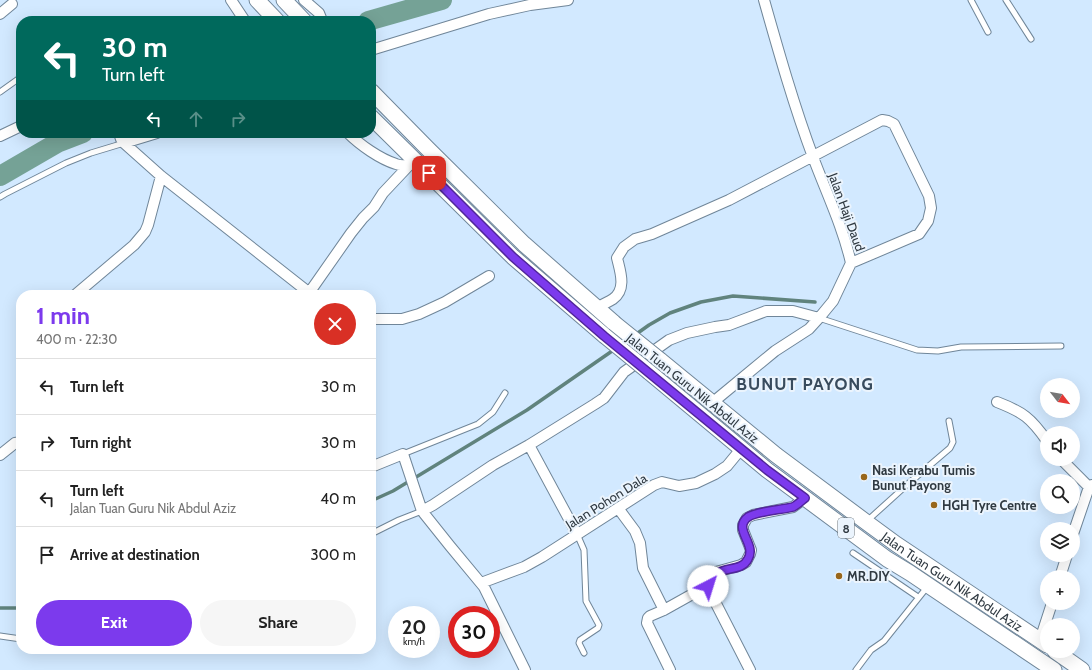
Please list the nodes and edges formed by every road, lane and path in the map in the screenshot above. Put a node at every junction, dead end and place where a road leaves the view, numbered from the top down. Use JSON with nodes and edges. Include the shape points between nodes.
{"nodes":[{"id":1,"x":231,"y":0,"type":"edge"},
{"id":2,"x":257,"y":0,"type":"edge"},
{"id":3,"x":304,"y":0,"type":"edge"},
{"id":4,"x":568,"y":0,"type":"edge"},
{"id":5,"x":764,"y":0,"type":"edge"},
{"id":6,"x":971,"y":0,"type":"edge"},
{"id":7,"x":1006,"y":0,"type":"edge"},
{"id":8,"x":287,"y":3,"type":"edge"},
{"id":9,"x":12,"y":4,"type":"dead end"},
{"id":10,"x":0,"y":14,"type":"edge"},
{"id":11,"x":242,"y":16,"type":"edge"},
{"id":12,"x":272,"y":16,"type":"edge"},
{"id":13,"x":299,"y":16,"type":"edge"},
{"id":14,"x":320,"y":16,"type":"edge"},
{"id":15,"x":988,"y":32,"type":"dead end"},
{"id":16,"x":1031,"y":39,"type":"dead end"},
{"id":17,"x":376,"y":48,"type":"edge"},
{"id":18,"x":16,"y":81,"type":"edge"},
{"id":19,"x":0,"y":92,"type":"edge"},
{"id":20,"x":376,"y":96,"type":"edge"},
{"id":21,"x":376,"y":122,"type":"edge"},
{"id":22,"x":16,"y":128,"type":"edge"},
{"id":23,"x":0,"y":136,"type":"edge"},
{"id":24,"x":121,"y":138,"type":"edge"},
{"id":25,"x":354,"y":138,"type":"edge"},
{"id":26,"x":813,"y":157,"type":"junction"},
{"id":27,"x":412,"y":162,"type":"junction"},
{"id":28,"x":160,"y":176,"type":"junction"},
{"id":29,"x":0,"y":197,"type":"edge"},
{"id":30,"x":851,"y":263,"type":"junction"},
{"id":31,"x":490,"y":276,"type":"dead end"},
{"id":32,"x":81,"y":290,"type":"edge"},
{"id":33,"x":304,"y":290,"type":"edge"},
{"id":34,"x":312,"y":290,"type":"edge"},
{"id":35,"x":596,"y":308,"type":"junction"},
{"id":36,"x":819,"y":318,"type":"junction"},
{"id":37,"x":376,"y":319,"type":"edge"},
{"id":38,"x":1061,"y":346,"type":"dead end"},
{"id":39,"x":505,"y":393,"type":"dead end"},
{"id":40,"x":997,"y":402,"type":"dead end"},
{"id":41,"x":712,"y":403,"type":"junction"},
{"id":42,"x":949,"y":421,"type":"dead end"},
{"id":43,"x":1040,"y":432,"type":"edge"},
{"id":44,"x":16,"y":444,"type":"edge"},
{"id":45,"x":529,"y":445,"type":"junction"},
{"id":46,"x":741,"y":449,"type":"junction"},
{"id":47,"x":403,"y":454,"type":"junction"},
{"id":48,"x":0,"y":455,"type":"edge"},
{"id":49,"x":376,"y":465,"type":"edge"},
{"id":50,"x":1069,"y":466,"type":"edge"},
{"id":51,"x":1090,"y":486,"type":"edge"},
{"id":52,"x":805,"y":498,"type":"junction"},
{"id":53,"x":618,"y":508,"type":"junction"},
{"id":54,"x":422,"y":511,"type":"junction"},
{"id":55,"x":866,"y":522,"type":"junction"},
{"id":56,"x":1077,"y":522,"type":"edge"},
{"id":57,"x":376,"y":532,"type":"edge"},
{"id":58,"x":578,"y":534,"type":"junction"},
{"id":59,"x":905,"y":549,"type":"junction"},
{"id":60,"x":853,"y":553,"type":"dead end"},
{"id":61,"x":910,"y":573,"type":"junction"},
{"id":62,"x":481,"y":583,"type":"junction"},
{"id":63,"x":928,"y":585,"type":"junction"},
{"id":64,"x":708,"y":586,"type":"junction"},
{"id":65,"x":918,"y":597,"type":"junction"},
{"id":66,"x":664,"y":610,"type":"junction"},
{"id":67,"x":0,"y":636,"type":"edge"},
{"id":68,"x":16,"y":638,"type":"edge"},
{"id":69,"x":1040,"y":640,"type":"edge"},
{"id":70,"x":584,"y":653,"type":"dead end"},
{"id":71,"x":1065,"y":658,"type":"edge"},
{"id":72,"x":525,"y":670,"type":"edge"},
{"id":73,"x":670,"y":670,"type":"edge"},
{"id":74,"x":750,"y":670,"type":"edge"},
{"id":75,"x":856,"y":670,"type":"edge"},
{"id":76,"x":1054,"y":670,"type":"edge"},
{"id":77,"x":1082,"y":670,"type":"edge"}],
"edges":[{"from":1,"to":11,"type":"street"},
{"from":2,"to":12,"type":"main road"},
{"from":3,"to":14,"type":"street"},
{"from":4,"to":17,"type":"street","via":[[489,14]]},
{"from":5,"to":26,"type":"street","name":"Jalan Haji Daud"},
{"from":6,"to":15,"type":"lane"},
{"from":7,"to":16,"type":"lane"},
{"from":8,"to":13,"type":"main road"},
{"from":9,"to":10,"type":"street"},
{"from":18,"to":19,"type":"lane"},
{"from":20,"to":35,"type":"main road","name":"Jalan Tuan Guru Nik Abdul Aziz","number":"8","via":[[524,244]]},
{"from":21,"to":27,"type":"main road","name":"Jalan Tuan Guru Nik Abdul Aziz","number":"8"},
{"from":22,"to":23,"type":"street"},
{"from":24,"to":28,"type":"street"},
{"from":24,"to":29,"type":"lane"},
{"from":25,"to":27,"type":"street","via":[[368,149],[398,165]]},
{"from":26,"to":30,"type":"street","name":"Jalan Haji Daud","via":[[843,234]]},
{"from":26,"to":30,"type":"street","via":[[882,120],[888,121],[894,124],[929,196],[931,208],[928,221],[919,234]]},
{"from":26,"to":35,"type":"street","via":[[729,200],[635,239],[624,247],[617,258],[622,281],[621,289],[615,298]]},
{"from":27,"to":34,"type":"street","via":[[351,233]]},
{"from":27,"to":46,"type":"main road","name":"Jalan Tuan Guru Nik Abdul Aziz","number":"8","bridge":true,"via":[[513,257]]},
{"from":28,"to":32,"type":"street","via":[[145,232],[134,245]]},
{"from":28,"to":33,"type":"street"},
{"from":30,"to":36,"type":"street","name":"Jalan Haji Daud","via":[[833,301]]},
{"from":31,"to":37,"type":"street","via":[[419,314],[402,319]]},
{"from":35,"to":41,"type":"main road","name":"Jalan Tuan Guru Nik Abdul Aziz","number":"8","bridge":true},
{"from":36,"to":38,"type":"lane","via":[[917,350]]},
{"from":36,"to":41,"type":"street","name":"Jalan Haji Daud","via":[[809,329],[775,351]]},
{"from":36,"to":45,"type":"street","via":[[793,311],[766,312],[729,325],[687,333],[670,340],[624,372],[604,398]]},
{"from":39,"to":47,"type":"lane","via":[[493,412],[478,424]]},
{"from":40,"to":43,"type":"street","via":[[1025,415]]},
{"from":41,"to":55,"type":"main road","name":"Jalan Tuan Guru Nik Abdul Aziz","number":"8","via":[[776,456]]},
{"from":42,"to":55,"type":"lane","via":[[953,442],[950,448]]},
{"from":44,"to":48,"type":"street"},
{"from":45,"to":54,"type":"street"},
{"from":45,"to":58,"type":"street"},
{"from":46,"to":52,"type":"main road","name":"Jalan Tuan Guru Nik Abdul Aziz","number":"8"},
{"from":46,"to":53,"type":"street","name":"Jalan Pohon Dala","via":[[727,466],[715,474],[683,486],[662,482]]},
{"from":47,"to":49,"type":"street"},
{"from":47,"to":54,"type":"street"},
{"from":50,"to":51,"type":"street"},
{"from":51,"to":56,"type":"street"},
{"from":52,"to":61,"type":"main road","name":"Jalan Tuan Guru Nik Abdul Aziz","number":"8"},
{"from":52,"to":64,"type":"street","via":[[793,507],[747,518],[743,530],[751,550],[749,559],[741,565],[716,572]]},
{"from":53,"to":58,"type":"street","name":"Jalan Pohon Dala"},
{"from":53,"to":66,"type":"street","via":[[640,542],[643,568]]},
{"from":54,"to":57,"type":"lane"},
{"from":54,"to":62,"type":"street"},
{"from":55,"to":59,"type":"main road","name":"Jalan Tuan Guru Nik Abdul Aziz","number":"8"},
{"from":58,"to":62,"type":"street","name":"Jalan Pohon Dala","via":[[542,557]]},
{"from":58,"to":70,"type":"lane","via":[[584,550],[586,601],[599,625],[580,640]]},
{"from":59,"to":61,"type":"main road","via":[[902,562]]},
{"from":59,"to":69,"type":"main road","name":"Jalan Tuan Guru Nik Abdul Aziz","number":"8"},
{"from":60,"to":65,"type":"lane"},
{"from":61,"to":63,"type":"main road","name":"Jalan Tuan Guru Nik Abdul Aziz","number":"8"},
{"from":62,"to":72,"type":"street"},
{"from":63,"to":65,"type":"lane"},
{"from":63,"to":76,"type":"main road","name":"Jalan Tuan Guru Nik Abdul Aziz","number":"8"},
{"from":64,"to":66,"type":"street"},
{"from":64,"to":74,"type":"street"},
{"from":65,"to":75,"type":"lane","via":[[884,641],[871,650]]},
{"from":66,"to":73,"type":"street","via":[[650,616],[647,624]]},
{"from":67,"to":68,"type":"lane"},
{"from":71,"to":77,"type":"main road"}]}
